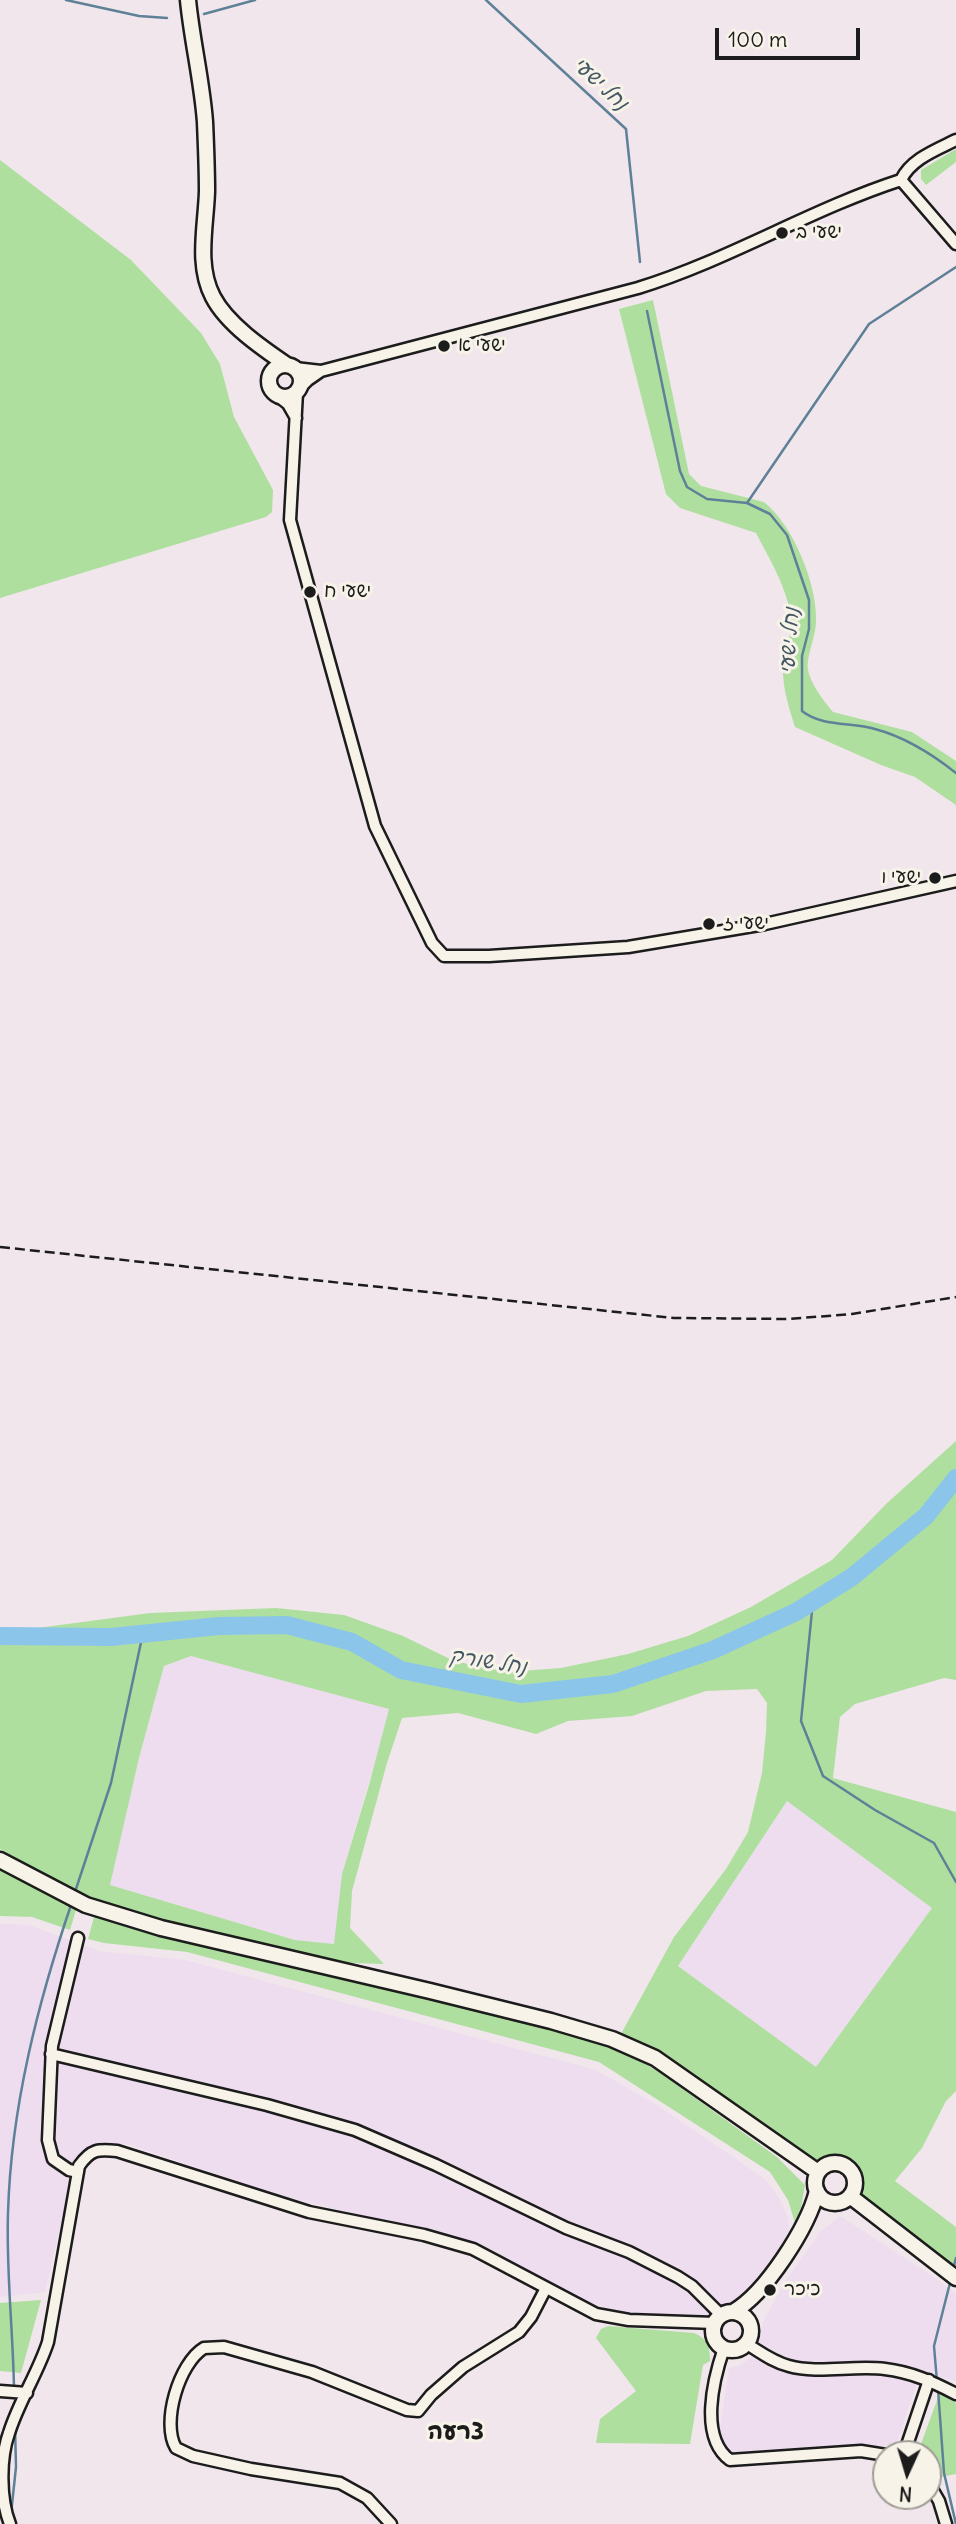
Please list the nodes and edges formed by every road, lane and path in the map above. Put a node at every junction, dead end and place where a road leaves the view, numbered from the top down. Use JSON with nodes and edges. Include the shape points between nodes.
{"nodes":[{"id":1,"x":188,"y":2,"type":"edge"},
{"id":2,"x":956,"y":139,"type":"edge"},
{"id":3,"x":901,"y":180,"type":"junction"},
{"id":4,"x":956,"y":244,"type":"edge"},
{"id":5,"x":262,"y":348,"type":"junction"},
{"id":6,"x":291,"y":366,"type":"junction"},
{"id":7,"x":321,"y":371,"type":"junction"},
{"id":8,"x":270,"y":376,"type":"junction"},
{"id":9,"x":299,"y":390,"type":"junction"},
{"id":10,"x":278,"y":396,"type":"junction"},
{"id":11,"x":296,"y":418,"type":"junction"},
{"id":12,"x":956,"y":881,"type":"edge"},
{"id":13,"x":0,"y":1860,"type":"edge"},
{"id":14,"x":78,"y":1938,"type":"dead end"},
{"id":15,"x":51,"y":2054,"type":"junction"},
{"id":16,"x":78,"y":2172,"type":"junction"},
{"id":17,"x":818,"y":2172,"type":"junction"},
{"id":18,"x":817,"y":2191,"type":"junction"},
{"id":19,"x":850,"y":2196,"type":"junction"},
{"id":20,"x":836,"y":2203,"type":"junction"},
{"id":21,"x":803,"y":2230,"type":"junction"},
{"id":22,"x":956,"y":2278,"type":"edge"},
{"id":23,"x":546,"y":2288,"type":"junction"},
{"id":24,"x":757,"y":2291,"type":"junction"},
{"id":25,"x":723,"y":2317,"type":"junction"},
{"id":26,"x":750,"y":2323,"type":"junction"},
{"id":27,"x":747,"y":2344,"type":"junction"},
{"id":28,"x":724,"y":2348,"type":"junction"},
{"id":29,"x":929,"y":2381,"type":"junction"},
{"id":30,"x":0,"y":2391,"type":"edge"},
{"id":31,"x":27,"y":2393,"type":"junction"},
{"id":32,"x":956,"y":2394,"type":"edge"},
{"id":33,"x":909,"y":2440,"type":"edge"},
{"id":34,"x":872,"y":2453,"type":"edge"},
{"id":35,"x":9,"y":2524,"type":"edge"},
{"id":36,"x":391,"y":2524,"type":"edge"}],
"edges":[{"from":1,"to":5,"type":"main road","via":[[206,135],[203,256],[207,283],[222,310]]},
{"from":2,"to":3,"type":"street","via":[[915,162]]},
{"from":3,"to":4,"type":"street"},
{"from":3,"to":7,"type":"street","via":[[656,282]]},
{"from":5,"to":6,"type":"main road"},
{"from":5,"to":8,"type":"main road"},
{"from":6,"to":7,"type":"street"},
{"from":6,"to":8,"type":"main road","via":[[276,368]]},
{"from":6,"to":9,"type":"main road","via":[[301,378]]},
{"from":7,"to":9,"type":"street"},
{"from":8,"to":10,"type":"main road","via":[[270,387]]},
{"from":9,"to":10,"type":"main road","via":[[288,397]]},
{"from":9,"to":11,"type":"street"},
{"from":10,"to":11,"type":"street"},
{"from":11,"to":12,"type":"street","via":[[293,532],[375,826],[432,943],[444,956],[628,947],[765,924]]},
{"from":13,"to":17,"type":"main road","via":[[86,1905],[161,1928],[612,2039],[655,2058]]},
{"from":14,"to":15,"type":"street"},
{"from":15,"to":16,"type":"street","via":[[49,2151],[60,2165]]},
{"from":15,"to":25,"type":"street","via":[[355,2130],[566,2228],[629,2252],[692,2286]]},
{"from":16,"to":23,"type":"street","via":[[95,2150],[117,2151],[309,2212],[473,2249]]},
{"from":16,"to":31,"type":"street","via":[[48,2342]]},
{"from":17,"to":18,"type":"main road"},
{"from":17,"to":19,"type":"main road","via":[[827,2164],[845,2166],[855,2183]]},
{"from":18,"to":20,"type":"main road"},
{"from":18,"to":21,"type":"main road"},
{"from":19,"to":20,"type":"main road"},
{"from":19,"to":22,"type":"main road"},
{"from":20,"to":21,"type":"main road"},
{"from":21,"to":24,"type":"main road"},
{"from":23,"to":25,"type":"street","via":[[609,2318]]},
{"from":23,"to":36,"type":"street","via":[[519,2332],[463,2367],[418,2411],[224,2347],[204,2348],[188,2364],[171,2414],[170,2434],[176,2448],[251,2469],[340,2483],[358,2490]]},
{"from":24,"to":25,"type":"main road"},
{"from":24,"to":26,"type":"main road"},
{"from":25,"to":26,"type":"main road","via":[[745,2316]]},
{"from":25,"to":28,"type":"main road","via":[[713,2329]]},
{"from":26,"to":27,"type":"main road"},
{"from":27,"to":28,"type":"main road","via":[[739,2349]]},
{"from":27,"to":29,"type":"street","via":[[791,2367],[876,2368]]},
{"from":28,"to":34,"type":"street","via":[[710,2424],[730,2460]]},
{"from":29,"to":32,"type":"street"},
{"from":29,"to":33,"type":"street"},
{"from":30,"to":31,"type":"street"},
{"from":31,"to":35,"type":"street","via":[[6,2444],[2,2483]]}]}
